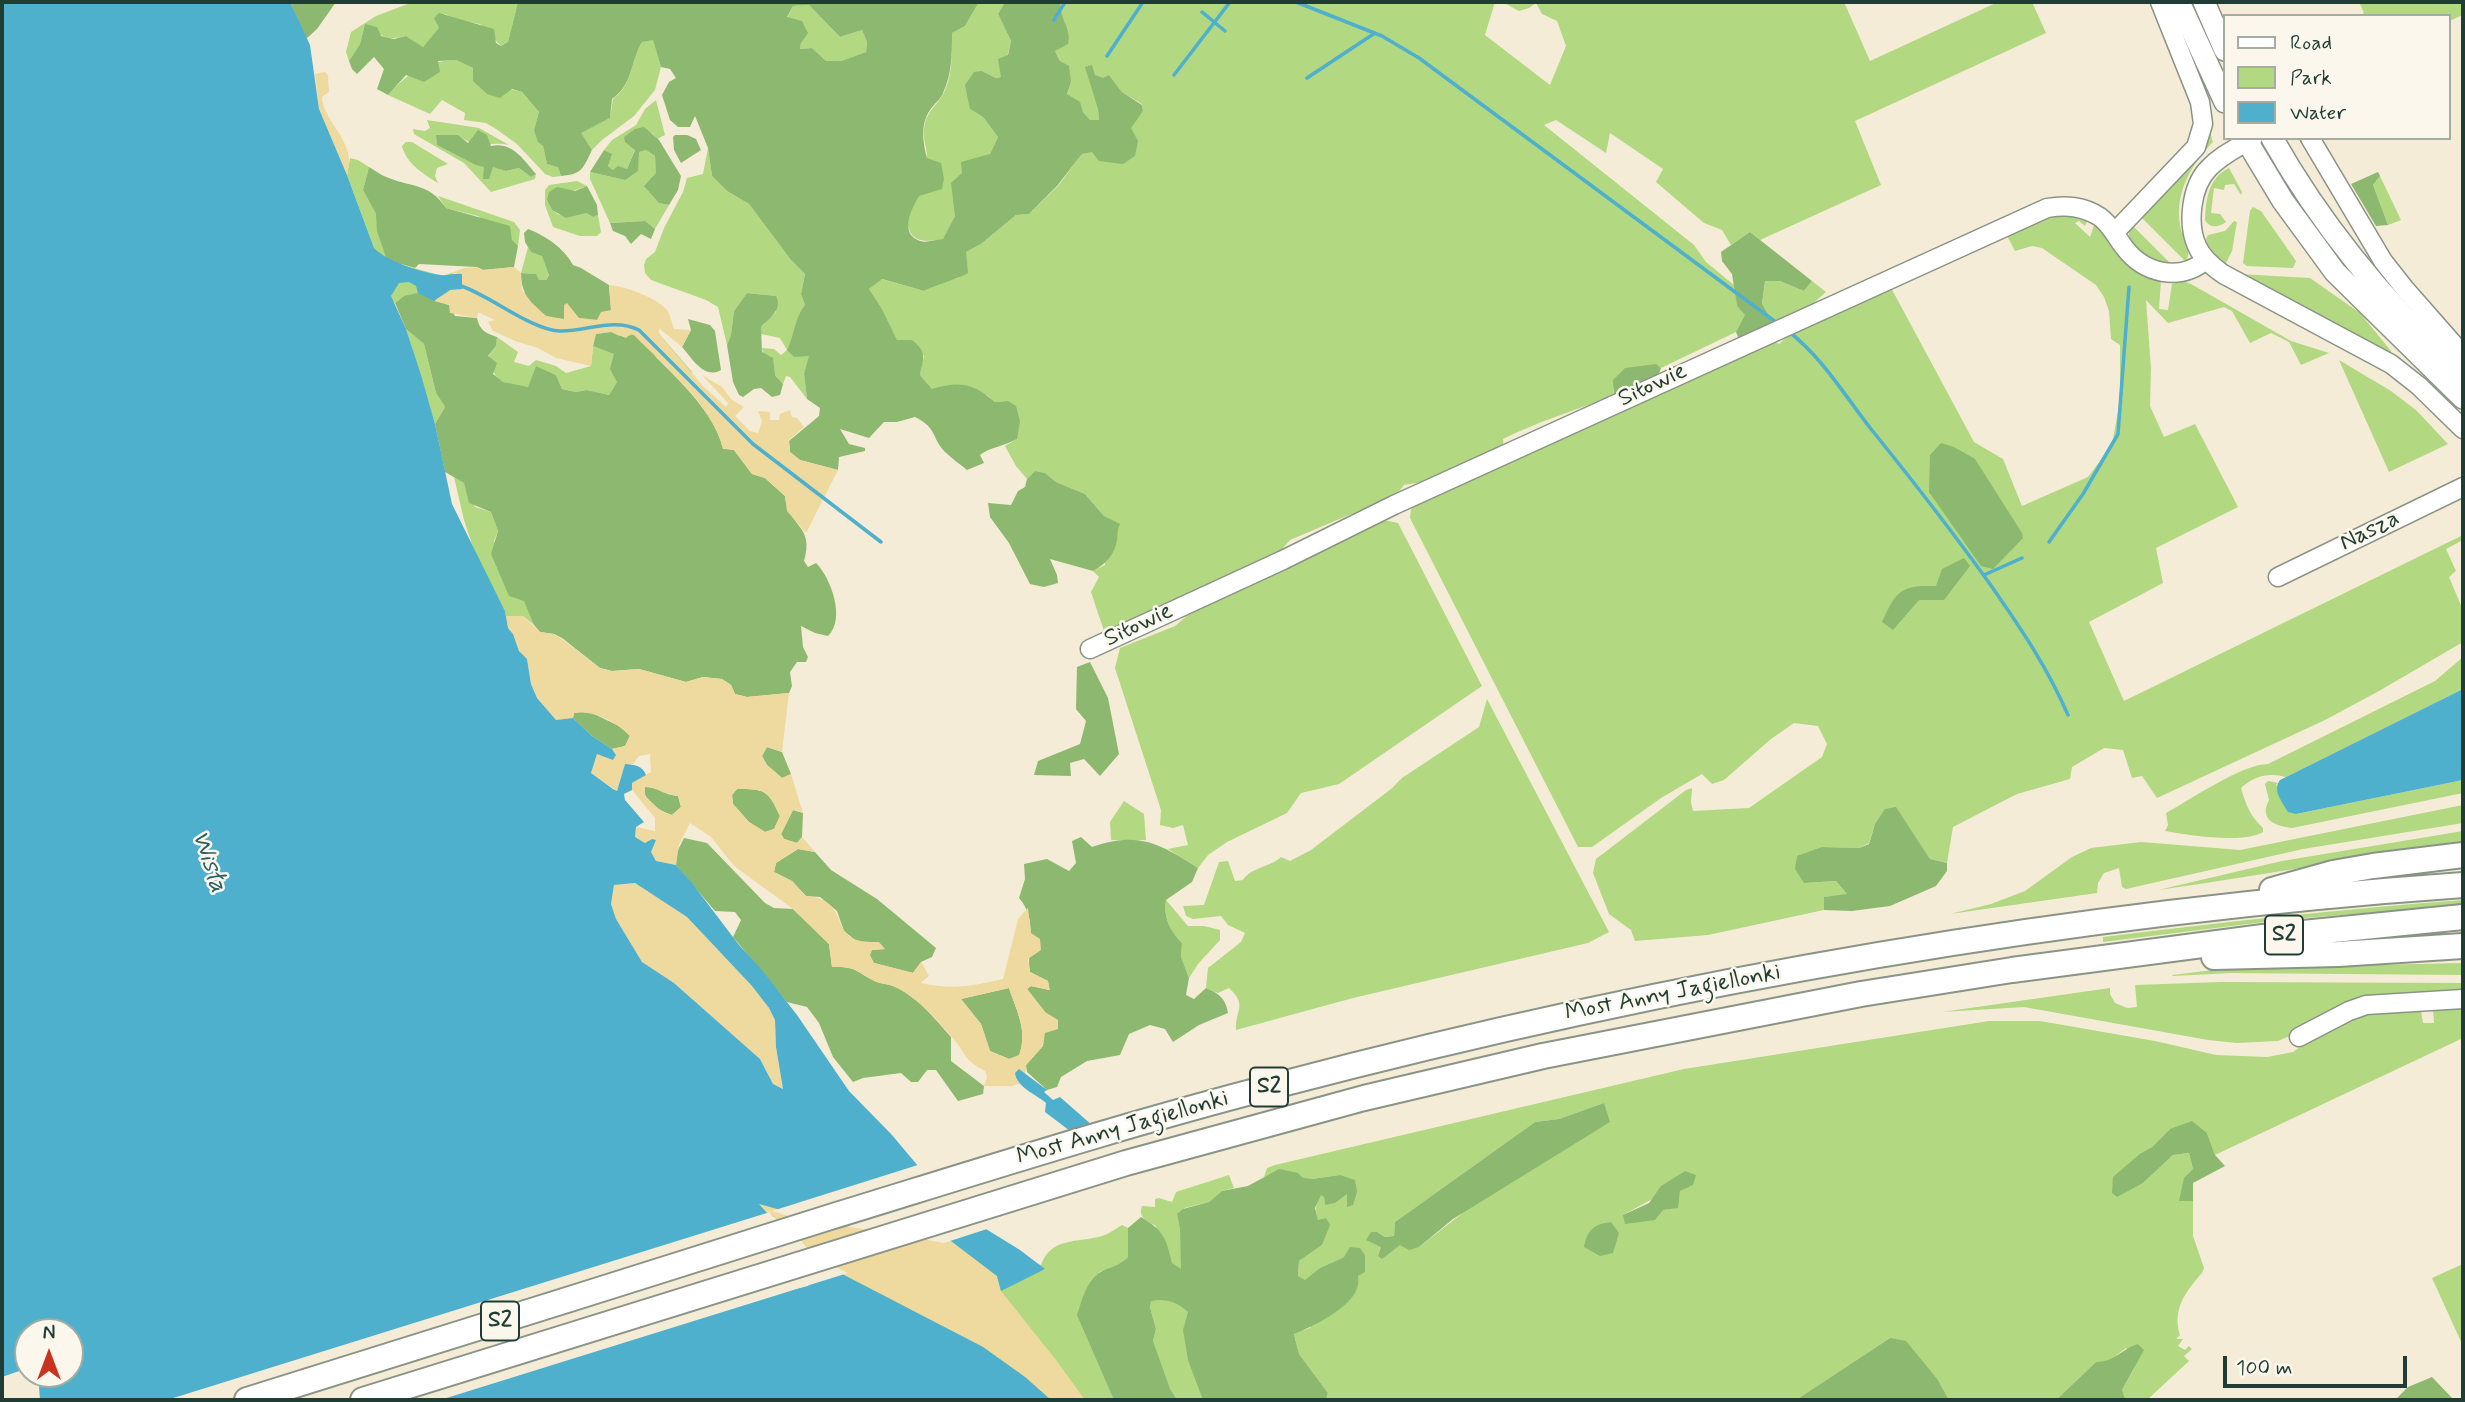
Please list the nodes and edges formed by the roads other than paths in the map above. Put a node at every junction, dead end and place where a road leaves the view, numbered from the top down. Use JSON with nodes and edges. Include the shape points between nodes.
{"nodes":[{"id":1,"x":2160,"y":2,"type":"edge"},
{"id":2,"x":2179,"y":2,"type":"edge"},
{"id":3,"x":2204,"y":2,"type":"edge"},
{"id":4,"x":2224,"y":48,"type":"edge"},
{"id":5,"x":2224,"y":100,"type":"edge"},
{"id":6,"x":2246,"y":140,"type":"edge"},
{"id":7,"x":2249,"y":140,"type":"edge"},
{"id":8,"x":2273,"y":140,"type":"edge"},
{"id":9,"x":2311,"y":140,"type":"edge"},
{"id":10,"x":2115,"y":232,"type":"junction"},
{"id":11,"x":2206,"y":260,"type":"junction"},
{"id":12,"x":2463,"y":355,"type":"edge"},
{"id":13,"x":2463,"y":376,"type":"edge"},
{"id":14,"x":2463,"y":398,"type":"edge"},
{"id":15,"x":2463,"y":429,"type":"edge"},
{"id":16,"x":2463,"y":487,"type":"edge"},
{"id":17,"x":2278,"y":577,"type":"dead end"},
{"id":18,"x":1090,"y":649,"type":"dead end"},
{"id":19,"x":2463,"y":855,"type":"edge"},
{"id":20,"x":2463,"y":885,"type":"edge"},
{"id":21,"x":2210,"y":908,"type":"junction"},
{"id":22,"x":2463,"y":917,"type":"edge"},
{"id":23,"x":2463,"y":947,"type":"edge"},
{"id":24,"x":2105,"y":957,"type":"junction"},
{"id":25,"x":2463,"y":999,"type":"edge"},
{"id":26,"x":2299,"y":1037,"type":"dead end"},
{"id":27,"x":247,"y":1400,"type":"edge"},
{"id":28,"x":363,"y":1400,"type":"edge"}],
"edges":[{"from":1,"to":10,"type":"street","via":[[2200,102],[2202,130],[2191,153]]},
{"from":2,"to":5,"type":"main road"},
{"from":3,"to":4,"type":"main road"},
{"from":6,"to":11,"type":"street","via":[[2206,170],[2195,192],[2195,239]]},
{"from":7,"to":14,"type":"main road","via":[[2293,217],[2341,279]]},
{"from":8,"to":13,"type":"main road","via":[[2356,262]]},
{"from":9,"to":12,"type":"street","via":[[2384,261]]},
{"from":10,"to":11,"type":"street","name":"Sitowie","via":[[2133,257],[2154,270],[2183,272]]},
{"from":10,"to":18,"type":"street","name":"Sitowie","via":[[2103,219],[2077,207],[2030,214]]},
{"from":11,"to":15,"type":"street","via":[[2223,274],[2391,364]]},
{"from":16,"to":17,"type":"street","name":"Nasza"},
{"from":19,"to":21,"type":"highway","via":[[2333,873]]},
{"from":20,"to":21,"type":"highway","number":"S2"},
{"from":21,"to":27,"type":"highway","name":"Most Anny Jagiellonki","number":"S2","via":[[1950,943],[1637,1000],[1279,1084],[1044,1151]]},
{"from":22,"to":24,"type":"highway","number":"S2"},
{"from":23,"to":24,"type":"highway","via":[[2298,956]]},
{"from":24,"to":28,"type":"highway","name":"Most Anny Jagiellonki","number":"S2","via":[[1713,1021],[1364,1098],[1064,1181]]},
{"from":25,"to":26,"type":"street","via":[[2366,1005]]}]}
